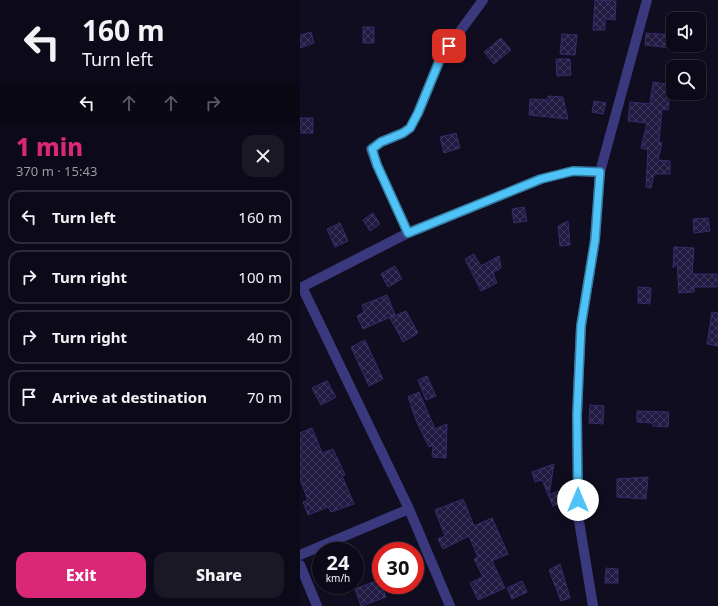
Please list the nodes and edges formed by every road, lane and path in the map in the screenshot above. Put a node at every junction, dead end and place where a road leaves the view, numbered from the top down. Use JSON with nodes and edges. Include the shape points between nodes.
{"nodes":[{"id":1,"x":483,"y":0,"type":"edge"},
{"id":2,"x":647,"y":0,"type":"edge"},
{"id":3,"x":600,"y":172,"type":"junction"},
{"id":4,"x":408,"y":233,"type":"junction"},
{"id":5,"x":301,"y":288,"type":"edge"},
{"id":6,"x":409,"y":509,"type":"junction"},
{"id":7,"x":300,"y":556,"type":"edge"},
{"id":8,"x":300,"y":565,"type":"edge"},
{"id":9,"x":317,"y":606,"type":"edge"},
{"id":10,"x":450,"y":606,"type":"edge"},
{"id":11,"x":592,"y":606,"type":"edge"}],
"edges":[{"from":1,"to":4,"type":"street","via":[[441,57],[410,128],[372,149]]},
{"from":2,"to":3,"type":"street"},
{"from":3,"to":4,"type":"street","via":[[573,171],[541,179]]},
{"from":3,"to":11,"type":"street","via":[[595,240],[581,326],[577,415],[578,515]]},
{"from":4,"to":5,"type":"street"},
{"from":5,"to":6,"type":"street"},
{"from":6,"to":7,"type":"street"},
{"from":6,"to":10,"type":"street"},
{"from":8,"to":9,"type":"street"}]}
